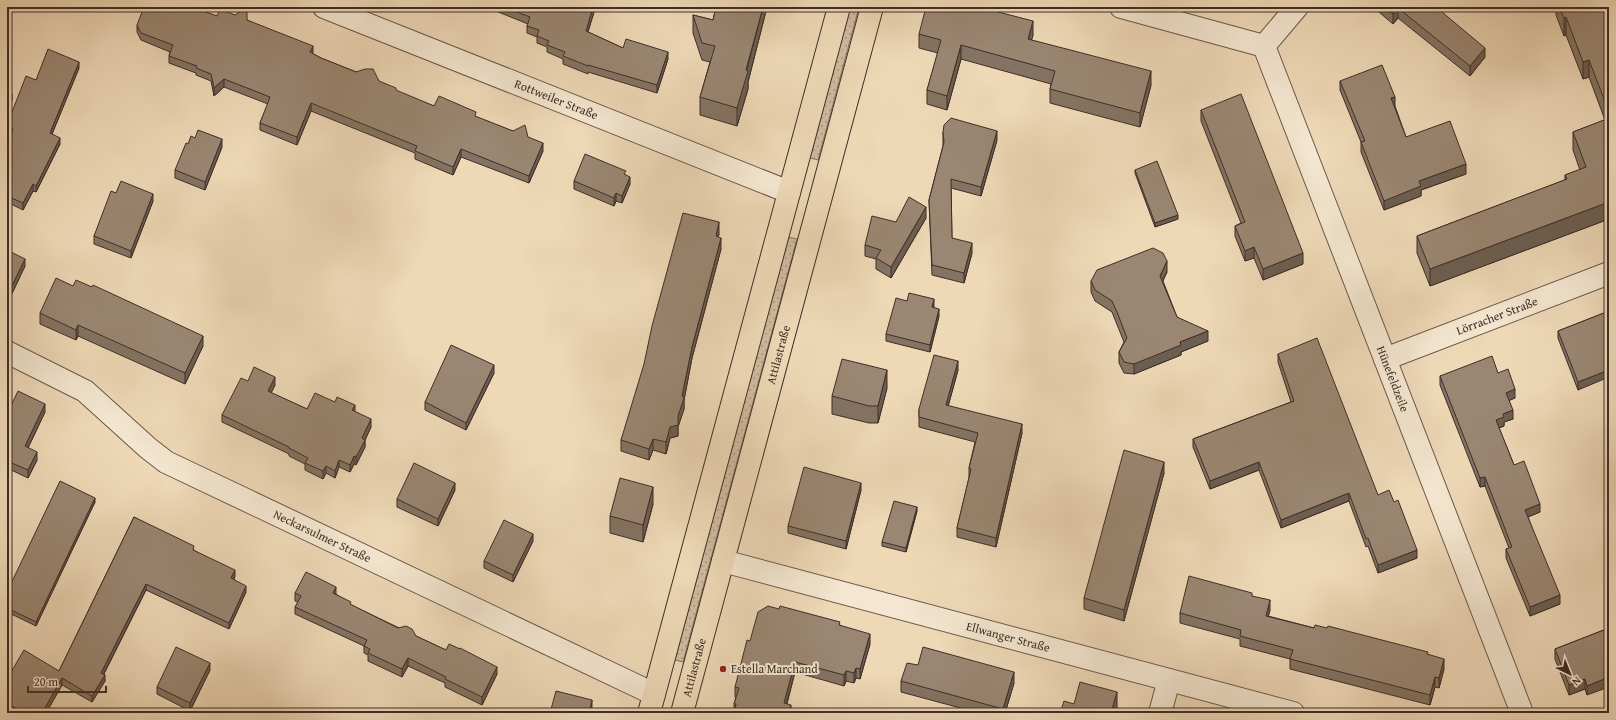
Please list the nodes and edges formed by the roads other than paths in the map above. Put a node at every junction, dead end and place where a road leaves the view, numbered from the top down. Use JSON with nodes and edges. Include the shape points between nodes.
{"nodes":[{"id":1,"x":324,"y":7,"type":"edge"},
{"id":2,"x":839,"y":7,"type":"edge"},
{"id":3,"x":872,"y":7,"type":"edge"},
{"id":4,"x":1121,"y":7,"type":"edge"},
{"id":5,"x":1297,"y":7,"type":"edge"},
{"id":6,"x":1264,"y":46,"type":"junction"},
{"id":7,"x":789,"y":192,"type":"junction"},
{"id":8,"x":820,"y":201,"type":"junction"},
{"id":9,"x":1609,"y":273,"type":"edge"},
{"id":10,"x":7,"y":352,"type":"edge"},
{"id":11,"x":1385,"y":359,"type":"junction"},
{"id":12,"x":723,"y":562,"type":"junction"},
{"id":13,"x":1169,"y":680,"type":"junction"},
{"id":14,"x":651,"y":704,"type":"edge"},
{"id":15,"x":683,"y":708,"type":"edge"},
{"id":16,"x":1160,"y":713,"type":"edge"},
{"id":17,"x":1293,"y":713,"type":"edge"},
{"id":18,"x":1522,"y":713,"type":"edge"}],
"edges":[{"from":1,"to":7,"type":"street","name":"Rottweiler Straße"},
{"from":2,"to":7,"type":"main road"},
{"from":3,"to":8,"type":"main road","name":"Attilastraße"},
{"from":4,"to":6,"type":"street"},
{"from":5,"to":6,"type":"street"},
{"from":6,"to":11,"type":"street","name":"Hünefeldzeile"},
{"from":7,"to":8,"type":"main road"},
{"from":7,"to":14,"type":"main road"},
{"from":8,"to":12,"type":"main road","name":"Attilastraße"},
{"from":9,"to":11,"type":"street","name":"Lörracher Straße"},
{"from":10,"to":14,"type":"street","name":"Neckarsulmer Straße","via":[[85,390],[166,462]]},
{"from":11,"to":18,"type":"street","name":"Hünefeldzeile"},
{"from":12,"to":13,"type":"street","name":"Ellwanger Straße"},
{"from":12,"to":15,"type":"main road","name":"Attilastraße"},
{"from":13,"to":16,"type":"street"},
{"from":13,"to":17,"type":"street","name":"Ellwanger Straße"},
{"from":14,"to":15,"type":"main road","name":"Attilastraße"}]}
